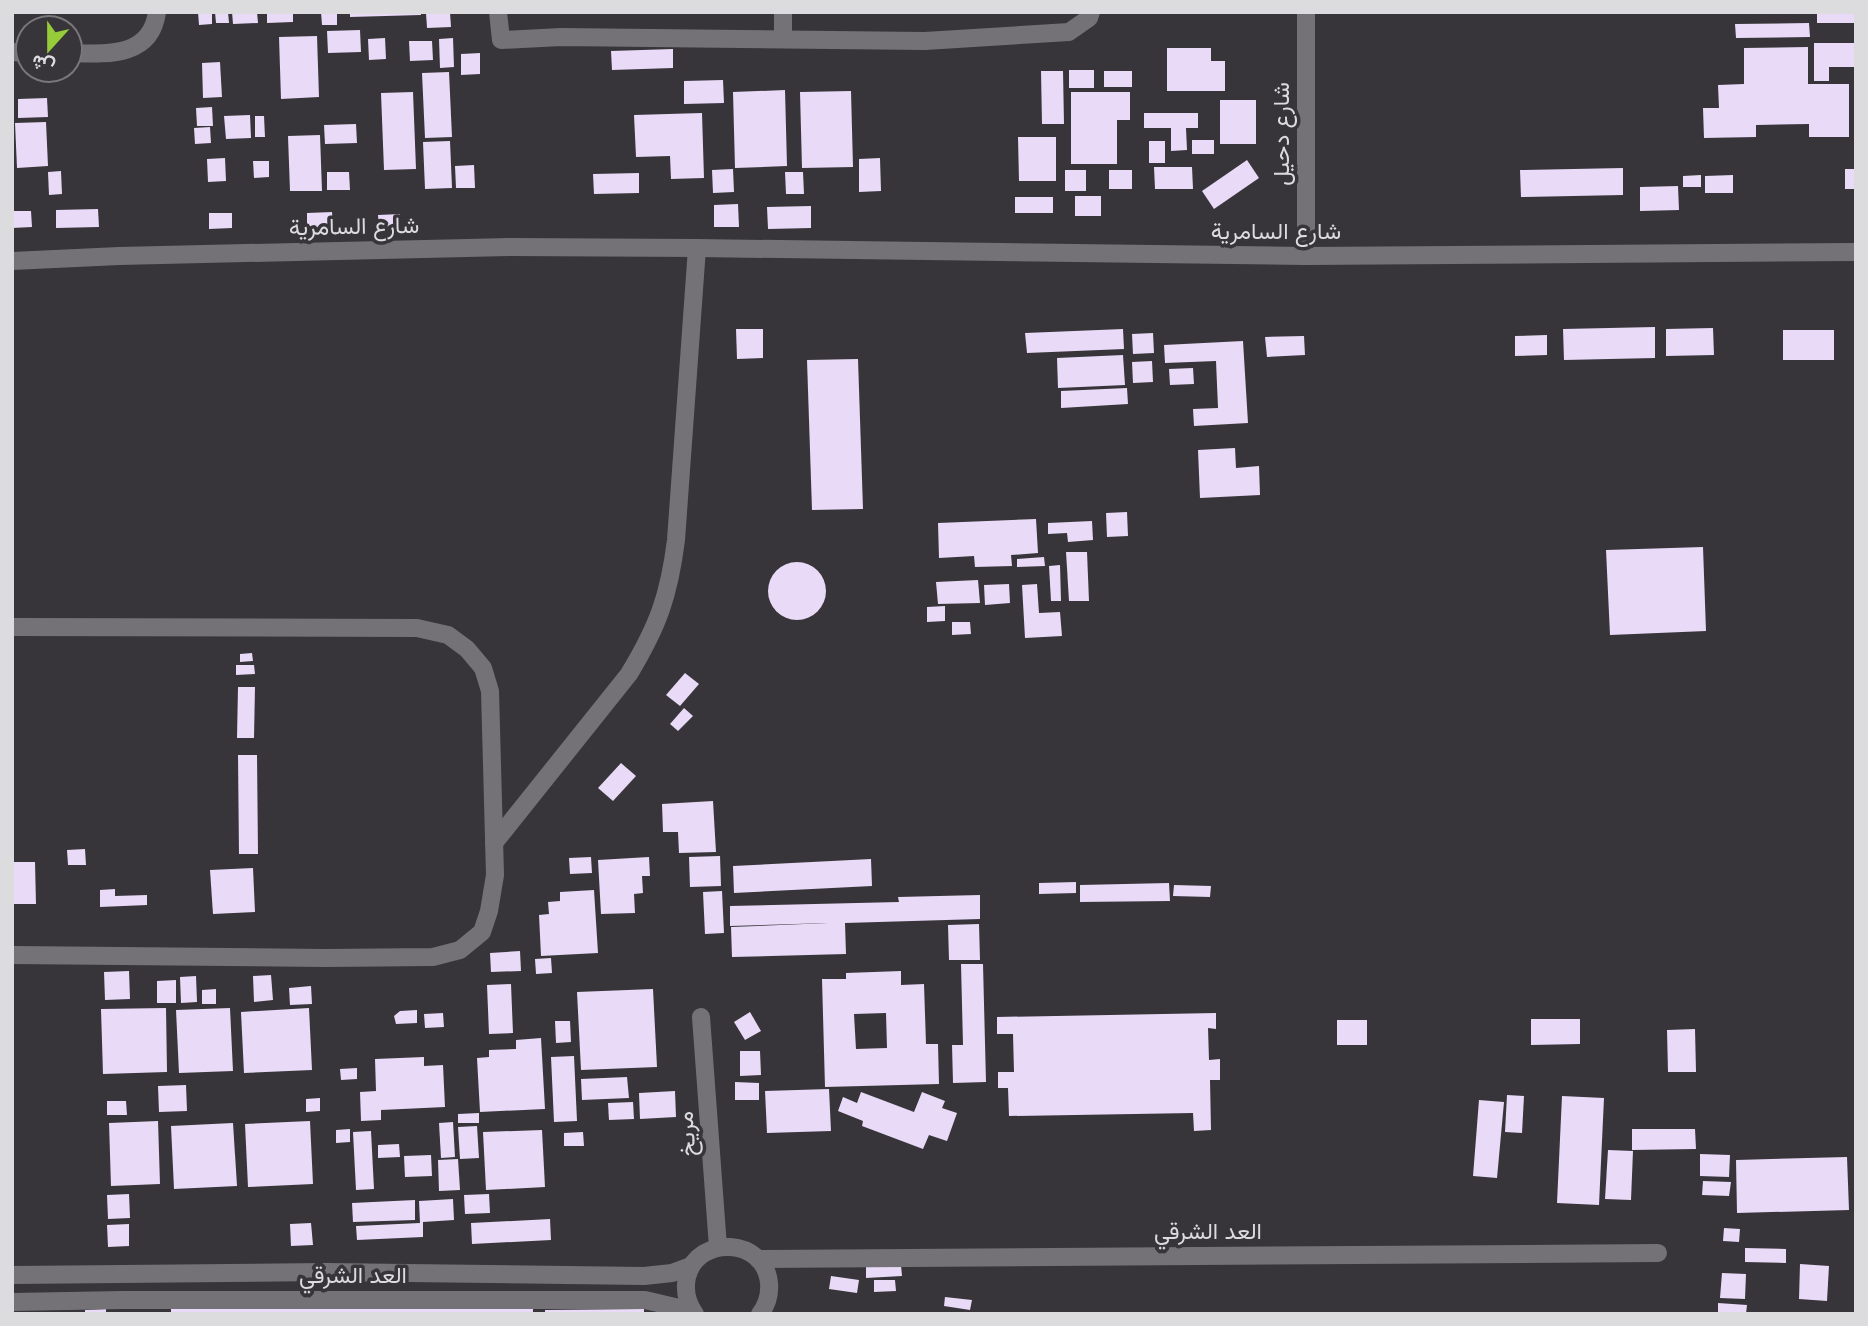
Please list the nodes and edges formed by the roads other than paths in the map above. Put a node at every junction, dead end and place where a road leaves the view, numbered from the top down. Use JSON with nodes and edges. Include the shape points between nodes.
{"nodes":[{"id":1,"x":157,"y":12,"type":"edge"},
{"id":2,"x":498,"y":12,"type":"edge"},
{"id":3,"x":783,"y":12,"type":"edge"},
{"id":4,"x":1091,"y":12,"type":"edge"},
{"id":5,"x":1306,"y":12,"type":"edge"},
{"id":6,"x":783,"y":39,"type":"junction"},
{"id":7,"x":84,"y":53,"type":"edge"},
{"id":8,"x":697,"y":248,"type":"junction"},
{"id":9,"x":1856,"y":252,"type":"edge"},
{"id":10,"x":1306,"y":256,"type":"junction"},
{"id":11,"x":12,"y":261,"type":"edge"},
{"id":12,"x":12,"y":627,"type":"edge"},
{"id":13,"x":494,"y":843,"type":"junction"},
{"id":14,"x":12,"y":955,"type":"edge"},
{"id":15,"x":701,"y":1017,"type":"dead end"},
{"id":16,"x":718,"y":1247,"type":"junction"},
{"id":17,"x":1658,"y":1253,"type":"dead end"},
{"id":18,"x":758,"y":1258,"type":"junction"},
{"id":19,"x":691,"y":1266,"type":"junction"},
{"id":20,"x":12,"y":1275,"type":"edge"},
{"id":21,"x":121,"y":1275,"type":"junction"},
{"id":22,"x":12,"y":1302,"type":"edge"},
{"id":23,"x":122,"y":1307,"type":"edge"},
{"id":24,"x":694,"y":1312,"type":"edge"},
{"id":25,"x":760,"y":1314,"type":"edge"}],
"edges":[{"from":1,"to":7,"type":"street","via":[[155,28],[142,42],[125,51]]},
{"from":2,"to":6,"type":"street","via":[[502,40]]},
{"from":3,"to":6,"type":"street"},
{"from":4,"to":6,"type":"street","via":[[1069,32],[925,41]]},
{"from":5,"to":10,"type":"street","name":"شارع دحيل"},
{"from":8,"to":10,"type":"street","name":"شارع السامرية"},
{"from":8,"to":11,"type":"street","name":"شارع السامرية","via":[[481,248]]},
{"from":8,"to":13,"type":"street","via":[[676,540],[662,610],[629,674]]},
{"from":9,"to":10,"type":"street","name":"شارع السامرية"},
{"from":12,"to":13,"type":"street","via":[[416,628],[448,635],[483,668],[490,691]]},
{"from":13,"to":14,"type":"street","via":[[495,876],[482,932],[460,950],[433,957]]},
{"from":15,"to":16,"type":"street","name":"مريخ"},
{"from":16,"to":18,"type":"street","via":[[740,1248]]},
{"from":16,"to":19,"type":"street"},
{"from":17,"to":18,"type":"street","name":"العد الشرقي"},
{"from":18,"to":25,"type":"street","via":[[770,1288]]},
{"from":19,"to":21,"type":"street","name":"العد الشرقي","via":[[644,1276]]},
{"from":19,"to":24,"type":"street","via":[[686,1293]]},
{"from":20,"to":21,"type":"street","name":"العد الشرقي"},
{"from":21,"to":23,"type":"street"},
{"from":22,"to":23,"type":"street","name":"العد الشرقي"},
{"from":23,"to":24,"type":"street","name":"العد الشرقي","via":[[645,1300]]}]}
